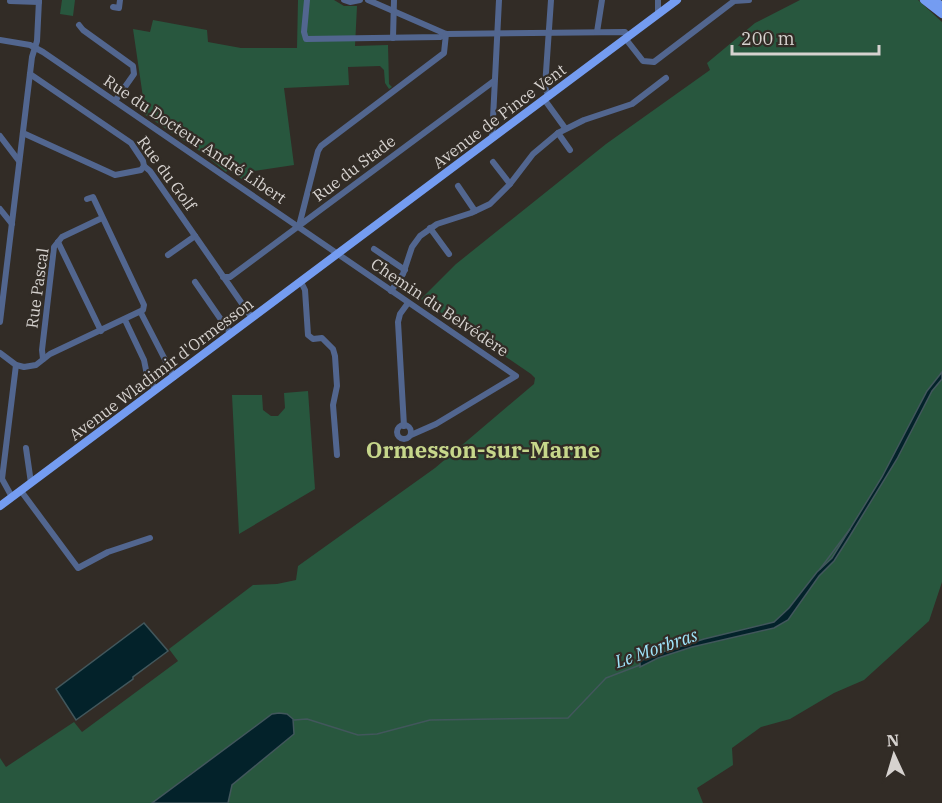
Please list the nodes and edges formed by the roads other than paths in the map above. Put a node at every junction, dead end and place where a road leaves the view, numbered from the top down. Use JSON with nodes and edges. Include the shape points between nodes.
{"nodes":[{"id":1,"x":120,"y":0,"type":"edge"},
{"id":2,"x":307,"y":0,"type":"edge"},
{"id":3,"x":344,"y":0,"type":"edge"},
{"id":4,"x":360,"y":0,"type":"edge"},
{"id":5,"x":368,"y":0,"type":"edge"},
{"id":6,"x":394,"y":0,"type":"edge"},
{"id":7,"x":499,"y":0,"type":"edge"},
{"id":8,"x":551,"y":0,"type":"edge"},
{"id":9,"x":602,"y":0,"type":"edge"},
{"id":10,"x":658,"y":0,"type":"edge"},
{"id":11,"x":677,"y":0,"type":"edge"},
{"id":12,"x":734,"y":0,"type":"edge"},
{"id":13,"x":749,"y":0,"type":"edge"},
{"id":14,"x":924,"y":0,"type":"edge"},
{"id":15,"x":934,"y":0,"type":"edge"},
{"id":16,"x":39,"y":1,"type":"edge"},
{"id":17,"x":10,"y":2,"type":"dead end"},
{"id":18,"x":942,"y":6,"type":"edge"},
{"id":19,"x":113,"y":7,"type":"dead end"},
{"id":20,"x":394,"y":11,"type":"junction"},
{"id":21,"x":658,"y":14,"type":"junction"},
{"id":22,"x":942,"y":14,"type":"edge"},
{"id":23,"x":79,"y":25,"type":"dead end"},
{"id":24,"x":597,"y":32,"type":"junction"},
{"id":25,"x":497,"y":33,"type":"junction"},
{"id":26,"x":549,"y":33,"type":"junction"},
{"id":27,"x":446,"y":34,"type":"junction"},
{"id":28,"x":627,"y":37,"type":"junction"},
{"id":29,"x":393,"y":38,"type":"junction"},
{"id":30,"x":0,"y":40,"type":"edge"},
{"id":31,"x":35,"y":47,"type":"junction"},
{"id":32,"x":30,"y":74,"type":"junction"},
{"id":33,"x":666,"y":78,"type":"dead end"},
{"id":34,"x":494,"y":81,"type":"junction"},
{"id":35,"x":546,"y":97,"type":"junction"},
{"id":36,"x":115,"y":101,"type":"junction"},
{"id":37,"x":565,"y":128,"type":"junction"},
{"id":38,"x":23,"y":133,"type":"junction"},
{"id":39,"x":558,"y":133,"type":"junction"},
{"id":40,"x":0,"y":136,"type":"edge"},
{"id":41,"x":492,"y":138,"type":"junction"},
{"id":42,"x":571,"y":151,"type":"dead end"},
{"id":43,"x":20,"y":162,"type":"junction"},
{"id":44,"x":493,"y":162,"type":"dead end"},
{"id":45,"x":144,"y":166,"type":"junction"},
{"id":46,"x":510,"y":184,"type":"junction"},
{"id":47,"x":458,"y":186,"type":"dead end"},
{"id":48,"x":87,"y":199,"type":"dead end"},
{"id":49,"x":0,"y":209,"type":"edge"},
{"id":50,"x":475,"y":211,"type":"junction"},
{"id":51,"x":102,"y":218,"type":"junction"},
{"id":52,"x":12,"y":225,"type":"junction"},
{"id":53,"x":299,"y":227,"type":"junction"},
{"id":54,"x":430,"y":228,"type":"junction"},
{"id":55,"x":195,"y":236,"type":"junction"},
{"id":56,"x":58,"y":242,"type":"junction"},
{"id":57,"x":374,"y":249,"type":"dead end"},
{"id":58,"x":338,"y":254,"type":"junction"},
{"id":59,"x":449,"y":254,"type":"dead end"},
{"id":60,"x":168,"y":255,"type":"dead end"},
{"id":61,"x":405,"y":270,"type":"junction"},
{"id":62,"x":228,"y":280,"type":"junction"},
{"id":63,"x":195,"y":282,"type":"dead end"},
{"id":64,"x":301,"y":282,"type":"junction"},
{"id":65,"x":2,"y":285,"type":"edge"},
{"id":66,"x":391,"y":291,"type":"junction"},
{"id":67,"x":408,"y":303,"type":"junction"},
{"id":68,"x":141,"y":313,"type":"junction"},
{"id":69,"x":252,"y":318,"type":"junction"},
{"id":70,"x":125,"y":320,"type":"junction"},
{"id":71,"x":0,"y":322,"type":"edge"},
{"id":72,"x":101,"y":331,"type":"junction"},
{"id":73,"x":231,"y":334,"type":"junction"},
{"id":74,"x":0,"y":353,"type":"edge"},
{"id":75,"x":43,"y":359,"type":"junction"},
{"id":76,"x":16,"y":365,"type":"junction"},
{"id":77,"x":174,"y":377,"type":"junction"},
{"id":78,"x":156,"y":390,"type":"junction"},
{"id":79,"x":404,"y":426,"type":"junction"},
{"id":80,"x":411,"y":435,"type":"junction"},
{"id":81,"x":26,"y":448,"type":"dead end"},
{"id":82,"x":337,"y":455,"type":"dead end"},
{"id":83,"x":31,"y":483,"type":"junction"},
{"id":84,"x":21,"y":491,"type":"junction"},
{"id":85,"x":12,"y":497,"type":"junction"},
{"id":86,"x":0,"y":506,"type":"edge"},
{"id":87,"x":150,"y":538,"type":"dead end"}],
"edges":[{"from":1,"to":19,"type":"street","via":[[119,8]]},
{"from":2,"to":29,"type":"street","via":[[306,39]]},
{"from":3,"to":4,"type":"street"},
{"from":5,"to":20,"type":"street"},
{"from":6,"to":20,"type":"street"},
{"from":7,"to":25,"type":"street"},
{"from":8,"to":26,"type":"street"},
{"from":9,"to":24,"type":"street"},
{"from":10,"to":21,"type":"street"},
{"from":11,"to":21,"type":"main road","name":"Avenue de Pince Vent"},
{"from":12,"to":13,"type":"street"},
{"from":12,"to":28,"type":"street","via":[[654,62],[644,61]]},
{"from":14,"to":22,"type":"main road"},
{"from":15,"to":18,"type":"main road"},
{"from":16,"to":17,"type":"street"},
{"from":16,"to":31,"type":"street"},
{"from":20,"to":27,"type":"street"},
{"from":20,"to":29,"type":"street"},
{"from":21,"to":28,"type":"main road","name":"Avenue de Pince Vent"},
{"from":23,"to":36,"type":"street","via":[[133,66],[134,74]]},
{"from":24,"to":26,"type":"street"},
{"from":24,"to":28,"type":"street","via":[[625,32]]},
{"from":25,"to":26,"type":"street"},
{"from":25,"to":27,"type":"street"},
{"from":25,"to":34,"type":"street"},
{"from":26,"to":35,"type":"street"},
{"from":27,"to":29,"type":"street"},
{"from":27,"to":53,"type":"street","via":[[444,53],[321,146]]},
{"from":28,"to":35,"type":"main road","name":"Avenue de Pince Vent"},
{"from":30,"to":31,"type":"street"},
{"from":31,"to":32,"type":"street"},
{"from":31,"to":36,"type":"street","name":"Rue du Docteur André Libert"},
{"from":32,"to":38,"type":"street"},
{"from":32,"to":45,"type":"street","name":"Rue du Golf","via":[[132,143]]},
{"from":33,"to":37,"type":"street","via":[[626,107]]},
{"from":34,"to":41,"type":"street"},
{"from":34,"to":53,"type":"street","name":"Rue du Stade"},
{"from":35,"to":37,"type":"street"},
{"from":35,"to":41,"type":"main road","name":"Avenue de Pince Vent"},
{"from":36,"to":53,"type":"street","name":"Rue du Docteur André Libert"},
{"from":37,"to":39,"type":"street"},
{"from":38,"to":43,"type":"street"},
{"from":38,"to":45,"type":"street","via":[[115,175]]},
{"from":39,"to":42,"type":"street"},
{"from":39,"to":46,"type":"street","via":[[533,154]]},
{"from":40,"to":43,"type":"street"},
{"from":41,"to":58,"type":"main road","name":"Avenue de Pince Vent"},
{"from":43,"to":52,"type":"street"},
{"from":44,"to":46,"type":"street"},
{"from":45,"to":55,"type":"street","name":"Rue du Golf"},
{"from":46,"to":50,"type":"street","via":[[490,204]]},
{"from":47,"to":50,"type":"street"},
{"from":48,"to":51,"type":"street","via":[[93,197]]},
{"from":49,"to":52,"type":"street"},
{"from":50,"to":54,"type":"street"},
{"from":51,"to":56,"type":"street","name":"Rue Pascal"},
{"from":51,"to":68,"type":"street","via":[[144,305]]},
{"from":52,"to":65,"type":"street"},
{"from":53,"to":58,"type":"street","name":"Rue du Docteur André Libert"},
{"from":53,"to":62,"type":"street","name":"Rue du Stade"},
{"from":54,"to":59,"type":"street"},
{"from":54,"to":61,"type":"street","via":[[411,248]]},
{"from":55,"to":60,"type":"street"},
{"from":55,"to":62,"type":"street","name":"Rue du Golf"},
{"from":56,"to":72,"type":"street"},
{"from":56,"to":75,"type":"street","name":"Rue Pascal","via":[[54,248]]},
{"from":57,"to":61,"type":"street"},
{"from":58,"to":64,"type":"main road","name":"Avenue Wladimir d'Ormesson"},
{"from":58,"to":66,"type":"street","name":"Chemin du Belvédère"},
{"from":61,"to":66,"type":"street"},
{"from":62,"to":69,"type":"street","name":"Rue du Golf"},
{"from":63,"to":73,"type":"street"},
{"from":64,"to":69,"type":"main road","name":"Avenue Wladimir d'Ormesson"},
{"from":64,"to":82,"type":"street","via":[[308,335],[322,338],[334,353]]},
{"from":65,"to":71,"type":"street"},
{"from":66,"to":67,"type":"street","name":"Chemin du Belvédère"},
{"from":67,"to":79,"type":"street","via":[[398,322]]},
{"from":67,"to":80,"type":"street","name":"Chemin du Belvédère","via":[[516,376]]},
{"from":68,"to":70,"type":"street"},
{"from":68,"to":77,"type":"street"},
{"from":69,"to":73,"type":"main road","name":"Avenue Wladimir d'Ormesson"},
{"from":70,"to":72,"type":"street"},
{"from":70,"to":78,"type":"street"},
{"from":72,"to":75,"type":"street"},
{"from":73,"to":77,"type":"main road","name":"Avenue Wladimir d'Ormesson"},
{"from":74,"to":76,"type":"street"},
{"from":75,"to":76,"type":"street","via":[[31,366]]},
{"from":76,"to":85,"type":"street","via":[[2,479]]},
{"from":77,"to":78,"type":"main road","name":"Avenue Wladimir d'Ormesson"},
{"from":78,"to":83,"type":"main road","name":"Avenue Wladimir d'Ormesson"},
{"from":79,"to":80,"type":"street"},
{"from":79,"to":80,"type":"street","via":[[399,428],[398,435],[404,439]]},
{"from":81,"to":83,"type":"street"},
{"from":83,"to":84,"type":"main road","name":"Avenue Wladimir d'Ormesson"},
{"from":84,"to":85,"type":"main road","name":"Avenue Wladimir d'Ormesson"},
{"from":84,"to":87,"type":"street","via":[[78,568],[108,552]]},
{"from":85,"to":86,"type":"main road","name":"Avenue Wladimir d'Ormesson"}]}
